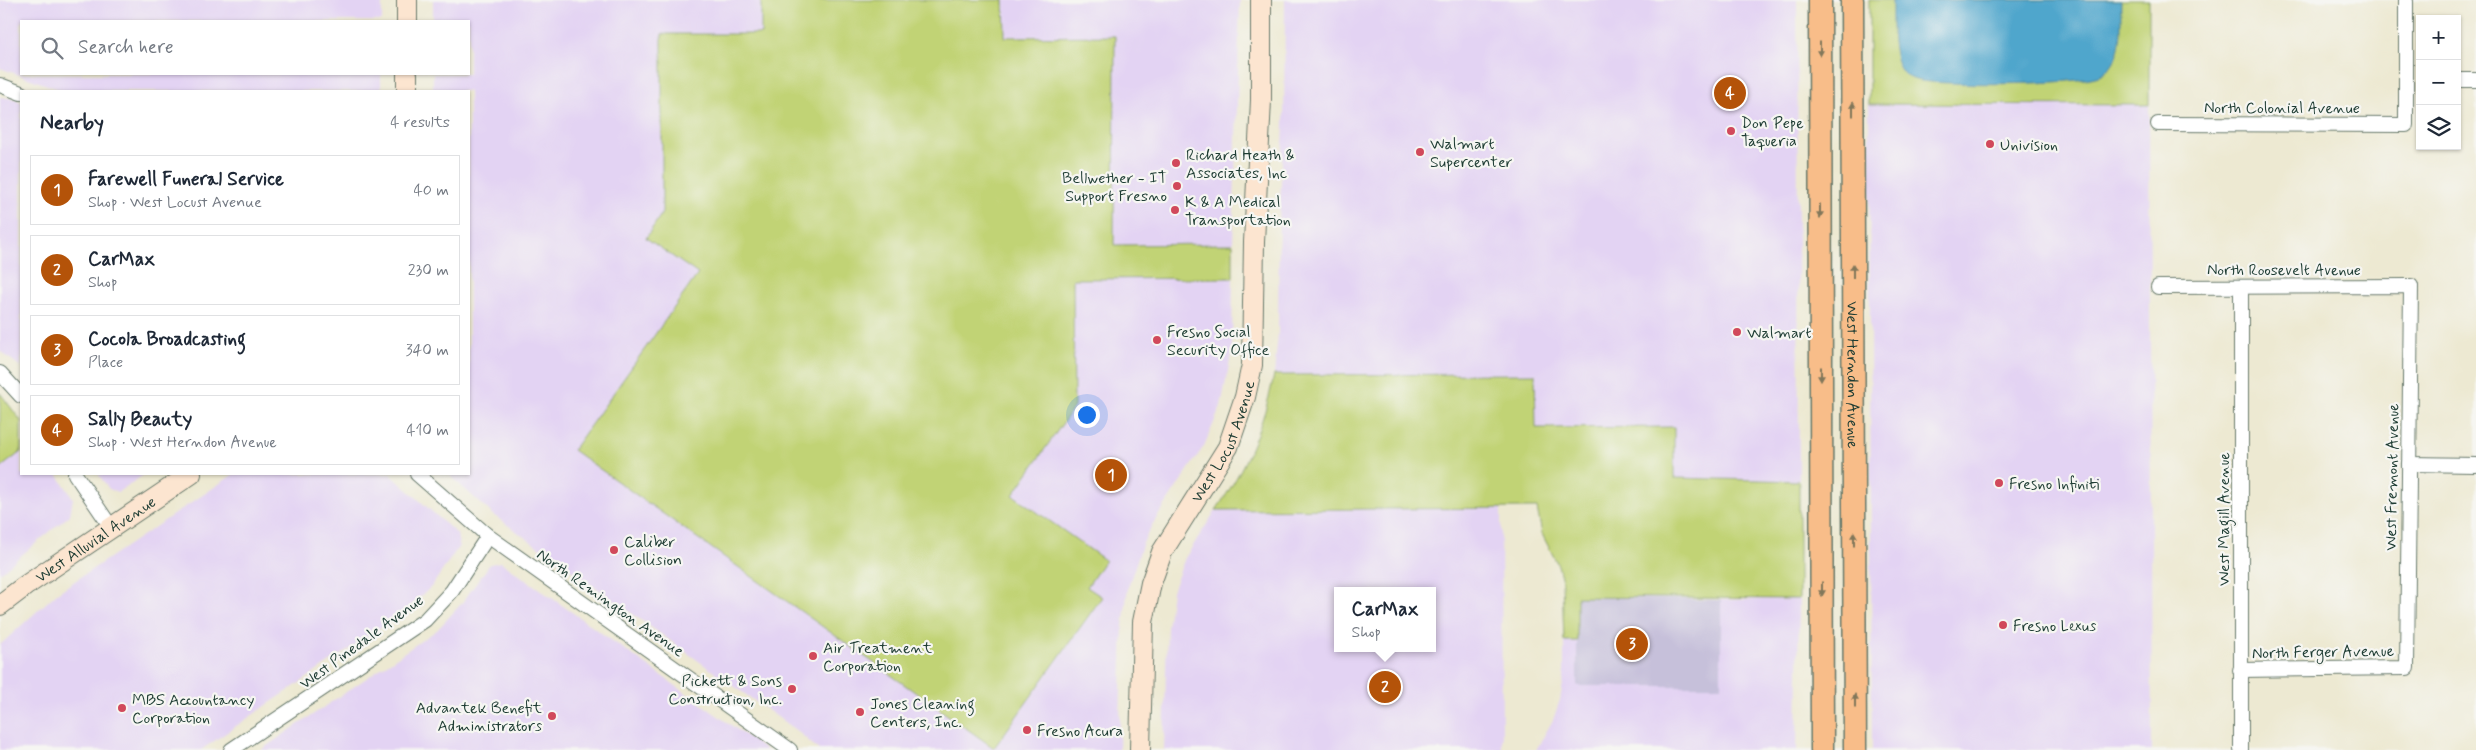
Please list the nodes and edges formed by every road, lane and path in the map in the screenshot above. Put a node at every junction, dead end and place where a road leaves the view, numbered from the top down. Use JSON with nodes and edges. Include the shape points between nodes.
{"nodes":[{"id":1,"x":407,"y":0,"type":"edge"},
{"id":2,"x":1261,"y":0,"type":"edge"},
{"id":3,"x":1820,"y":0,"type":"edge"},
{"id":4,"x":1852,"y":0,"type":"edge"},
{"id":5,"x":2406,"y":0,"type":"edge"},
{"id":6,"x":407,"y":20,"type":"edge"},
{"id":7,"x":407,"y":75,"type":"edge"},
{"id":8,"x":2413,"y":80,"type":"edge"},
{"id":9,"x":2461,"y":80,"type":"edge"},
{"id":10,"x":2476,"y":80,"type":"edge"},
{"id":11,"x":0,"y":85,"type":"edge"},
{"id":12,"x":407,"y":90,"type":"edge"},
{"id":13,"x":20,"y":93,"type":"edge"},
{"id":14,"x":2158,"y":124,"type":"dead end"},
{"id":15,"x":2411,"y":286,"type":"joint"},
{"id":16,"x":2158,"y":288,"type":"dead end"},
{"id":17,"x":2241,"y":288,"type":"junction"},
{"id":18,"x":0,"y":373,"type":"edge"},
{"id":19,"x":20,"y":395,"type":"edge"},
{"id":20,"x":2409,"y":464,"type":"junction"},
{"id":21,"x":2476,"y":465,"type":"edge"},
{"id":22,"x":76,"y":475,"type":"edge"},
{"id":23,"x":189,"y":475,"type":"edge"},
{"id":24,"x":418,"y":475,"type":"edge"},
{"id":25,"x":111,"y":527,"type":"junction"},
{"id":26,"x":488,"y":536,"type":"junction"},
{"id":27,"x":0,"y":605,"type":"edge"},
{"id":28,"x":2407,"y":668,"type":"joint"},
{"id":29,"x":2240,"y":670,"type":"junction"},
{"id":30,"x":231,"y":750,"type":"edge"},
{"id":31,"x":790,"y":750,"type":"edge"},
{"id":32,"x":1140,"y":750,"type":"edge"},
{"id":33,"x":1822,"y":750,"type":"edge"},
{"id":34,"x":1855,"y":750,"type":"edge"},
{"id":35,"x":2241,"y":750,"type":"edge"}],
"edges":[{"from":1,"to":6,"type":"street"},
{"from":2,"to":32,"type":"street","name":"West Locust Avenue","via":[[1252,365],[1243,406],[1228,447],[1162,552],[1151,583],[1143,622]]},
{"from":3,"to":33,"type":"main road","name":"West Herndon Avenue","one_way":true},
{"from":34,"to":4,"type":"main road","name":"West Herndon Avenue","one_way":true},
{"from":5,"to":8,"type":"street"},
{"from":7,"to":12,"type":"street"},
{"from":8,"to":14,"type":"street","name":"North Colonial Avenue","via":[[2406,125]]},
{"from":9,"to":10,"type":"street"},
{"from":11,"to":13,"type":"street"},
{"from":15,"to":17,"type":"street","name":"North Roosevelt Avenue"},
{"from":15,"to":20,"type":"street","name":"West Fremont Avenue"},
{"from":16,"to":17,"type":"street","name":"North Roosevelt Avenue"},
{"from":17,"to":29,"type":"street","name":"West Magill Avenue"},
{"from":18,"to":19,"type":"street"},
{"from":20,"to":21,"type":"street"},
{"from":20,"to":28,"type":"street","name":"West Fremont Avenue"},
{"from":22,"to":25,"type":"street"},
{"from":23,"to":25,"type":"street","name":"West Alluvial Avenue"},
{"from":24,"to":26,"type":"street","name":"North Remington Avenue"},
{"from":25,"to":27,"type":"street","name":"West Alluvial Avenue"},
{"from":26,"to":30,"type":"street","name":"West Pinedale Avenue","via":[[452,590],[425,620]]},
{"from":26,"to":31,"type":"street","name":"North Remington Avenue"},
{"from":28,"to":29,"type":"street","name":"North Ferger Avenue"},
{"from":29,"to":35,"type":"street","name":"West Magill Avenue"}]}
